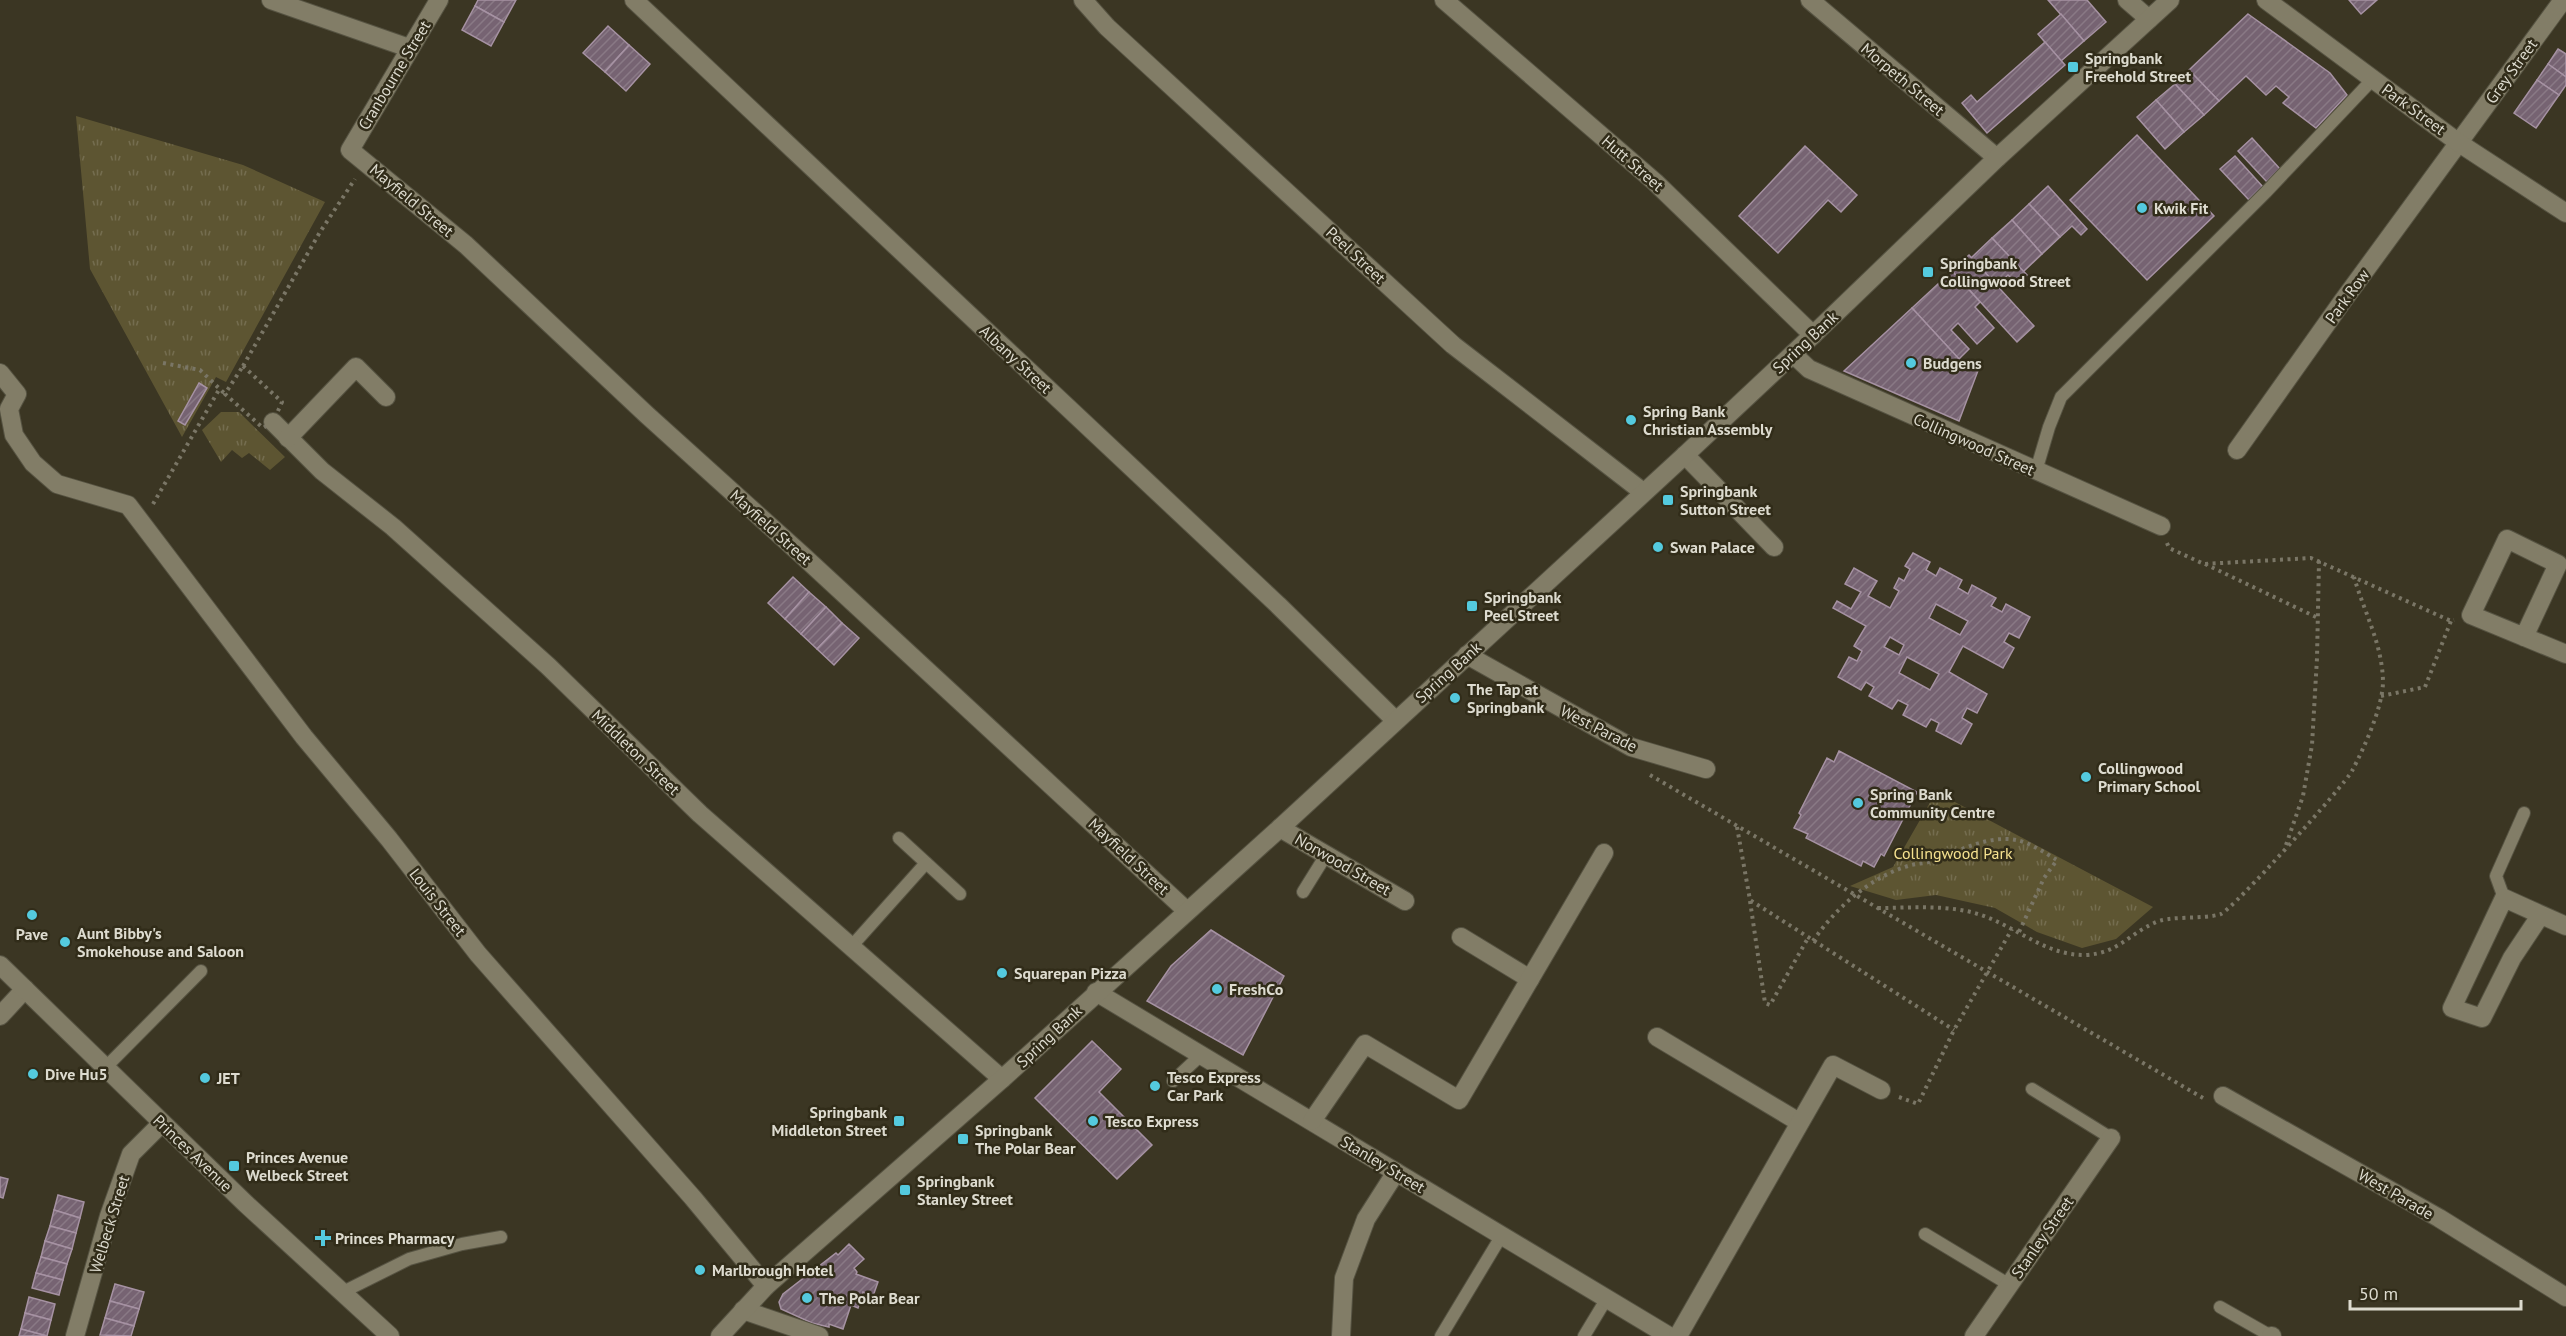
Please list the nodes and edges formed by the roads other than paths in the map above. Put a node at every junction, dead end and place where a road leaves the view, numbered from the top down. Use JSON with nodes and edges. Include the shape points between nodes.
{"nodes":[{"id":1,"x":271,"y":0,"type":"edge"},
{"id":2,"x":439,"y":0,"type":"edge"},
{"id":3,"x":634,"y":0,"type":"edge"},
{"id":4,"x":1083,"y":0,"type":"edge"},
{"id":5,"x":1444,"y":0,"type":"edge"},
{"id":6,"x":1810,"y":0,"type":"edge"},
{"id":7,"x":2127,"y":0,"type":"edge"},
{"id":8,"x":2170,"y":0,"type":"edge"},
{"id":9,"x":2266,"y":0,"type":"edge"},
{"id":10,"x":2563,"y":0,"type":"edge"},
{"id":11,"x":2149,"y":19,"type":"junction"},
{"id":12,"x":409,"y":48,"type":"junction"},
{"id":13,"x":2373,"y":79,"type":"junction"},
{"id":14,"x":2459,"y":143,"type":"junction"},
{"id":15,"x":350,"y":150,"type":"joint"},
{"id":16,"x":1996,"y":158,"type":"junction"},
{"id":17,"x":2566,"y":213,"type":"edge"},
{"id":18,"x":1813,"y":335,"type":"junction"},
{"id":19,"x":1793,"y":354,"type":"junction"},
{"id":20,"x":0,"y":373,"type":"edge"},
{"id":21,"x":386,"y":397,"type":"dead end"},
{"id":22,"x":273,"y":422,"type":"road end"},
{"id":23,"x":288,"y":438,"type":"junction"},
{"id":24,"x":2237,"y":450,"type":"dead end"},
{"id":25,"x":1685,"y":455,"type":"junction"},
{"id":26,"x":2036,"y":471,"type":"junction"},
{"id":27,"x":1643,"y":492,"type":"junction"},
{"id":28,"x":2161,"y":526,"type":"road end"},
{"id":29,"x":1774,"y":547,"type":"dead end"},
{"id":30,"x":2524,"y":637,"type":"junction"},
{"id":31,"x":2566,"y":654,"type":"edge"},
{"id":32,"x":1467,"y":655,"type":"junction"},
{"id":33,"x":1395,"y":720,"type":"junction"},
{"id":34,"x":1706,"y":769,"type":"dead end"},
{"id":35,"x":2524,"y":813,"type":"dead end"},
{"id":36,"x":1280,"y":828,"type":"junction"},
{"id":37,"x":899,"y":838,"type":"dead end"},
{"id":38,"x":1604,"y":853,"type":"dead end"},
{"id":39,"x":1326,"y":855,"type":"junction"},
{"id":40,"x":926,"y":863,"type":"junction"},
{"id":41,"x":1303,"y":892,"type":"dead end"},
{"id":42,"x":960,"y":894,"type":"dead end"},
{"id":43,"x":2504,"y":898,"type":"junction"},
{"id":44,"x":1405,"y":901,"type":"dead end"},
{"id":45,"x":1187,"y":911,"type":"junction"},
{"id":46,"x":2540,"y":916,"type":"junction"},
{"id":47,"x":2566,"y":926,"type":"edge"},
{"id":48,"x":1461,"y":937,"type":"dead end"},
{"id":49,"x":850,"y":948,"type":"junction"},
{"id":50,"x":0,"y":965,"type":"edge"},
{"id":51,"x":201,"y":971,"type":"dead end"},
{"id":52,"x":1530,"y":979,"type":"junction"},
{"id":53,"x":25,"y":989,"type":"junction"},
{"id":54,"x":1096,"y":992,"type":"junction"},
{"id":55,"x":0,"y":1016,"type":"edge"},
{"id":56,"x":1657,"y":1037,"type":"dead end"},
{"id":57,"x":1201,"y":1055,"type":"junction"},
{"id":58,"x":105,"y":1067,"type":"junction"},
{"id":59,"x":1002,"y":1079,"type":"junction"},
{"id":60,"x":1173,"y":1081,"type":"dead end"},
{"id":61,"x":2032,"y":1089,"type":"dead end"},
{"id":62,"x":1881,"y":1090,"type":"road end"},
{"id":63,"x":2223,"y":1096,"type":"road end"},
{"id":64,"x":1312,"y":1121,"type":"junction"},
{"id":65,"x":1799,"y":1122,"type":"junction"},
{"id":66,"x":162,"y":1123,"type":"junction"},
{"id":67,"x":2111,"y":1138,"type":"joint"},
{"id":68,"x":1396,"y":1172,"type":"junction"},
{"id":69,"x":1924,"y":1234,"type":"dead end"},
{"id":70,"x":1502,"y":1235,"type":"junction"},
{"id":71,"x":501,"y":1237,"type":"dead end"},
{"id":72,"x":2008,"y":1284,"type":"junction"},
{"id":73,"x":766,"y":1286,"type":"junction"},
{"id":74,"x":343,"y":1292,"type":"junction"},
{"id":75,"x":2566,"y":1297,"type":"edge"},
{"id":76,"x":1607,"y":1298,"type":"junction"},
{"id":77,"x":2220,"y":1307,"type":"dead end"},
{"id":78,"x":743,"y":1310,"type":"junction"},
{"id":79,"x":75,"y":1336,"type":"edge"},
{"id":80,"x":390,"y":1336,"type":"edge"},
{"id":81,"x":720,"y":1336,"type":"edge"},
{"id":82,"x":819,"y":1336,"type":"edge"},
{"id":83,"x":1341,"y":1336,"type":"edge"},
{"id":84,"x":1441,"y":1336,"type":"edge"},
{"id":85,"x":1584,"y":1336,"type":"edge"},
{"id":86,"x":1669,"y":1336,"type":"edge"},
{"id":87,"x":1678,"y":1336,"type":"edge"},
{"id":88,"x":1974,"y":1336,"type":"edge"},
{"id":89,"x":2271,"y":1336,"type":"edge"}],
"edges":[{"from":1,"to":12,"type":"street"},
{"from":2,"to":12,"type":"street","name":"Cranbourne Street"},
{"from":3,"to":33,"type":"street","name":"Albany Street","via":[[1278,605]]},
{"from":4,"to":27,"type":"street","name":"Peel Street","via":[[1107,27],[1453,345]]},
{"from":5,"to":18,"type":"street","name":"Hutt Street","via":[[1655,182]]},
{"from":6,"to":16,"type":"street","name":"Morpeth Street"},
{"from":7,"to":11,"type":"street"},
{"from":8,"to":11,"type":"street","name":"Spring Bank"},
{"from":9,"to":13,"type":"street","name":"Park Street"},
{"from":10,"to":14,"type":"street","name":"Grey Street"},
{"from":11,"to":16,"type":"street","name":"Spring Bank"},
{"from":12,"to":15,"type":"street","name":"Cranbourne Street"},
{"from":13,"to":14,"type":"street","name":"Park Street"},
{"from":13,"to":26,"type":"lane","via":[[2061,397]]},
{"from":14,"to":17,"type":"street","name":"Park Street"},
{"from":14,"to":24,"type":"street","name":"Park Row"},
{"from":15,"to":45,"type":"street","name":"Mayfield Street","via":[[466,245]]},
{"from":16,"to":18,"type":"street","name":"Spring Bank"},
{"from":18,"to":19,"type":"street","name":"Spring Bank"},
{"from":19,"to":25,"type":"street","name":"Spring Bank"},
{"from":19,"to":26,"type":"street","name":"Collingwood Street","via":[[1809,369]]},
{"from":20,"to":73,"type":"street","name":"Louis Street","via":[[17,394],[9,409],[14,435],[33,463],[57,484],[133,512],[304,738],[478,954]]},
{"from":21,"to":23,"type":"street","via":[[356,367]]},
{"from":22,"to":23,"type":"street","name":"Middleton Street"},
{"from":23,"to":49,"type":"street","name":"Middleton Street","via":[[548,666],[700,814]]},
{"from":25,"to":27,"type":"street","name":"Spring Bank"},
{"from":25,"to":29,"type":"street"},
{"from":26,"to":28,"type":"street","name":"Collingwood Street"},
{"from":27,"to":32,"type":"street","name":"Spring Bank"},
{"from":30,"to":30,"type":"street","via":[[2471,615],[2506,539],[2558,564]]},
{"from":30,"to":31,"type":"street"},
{"from":32,"to":33,"type":"street","name":"Spring Bank"},
{"from":32,"to":34,"type":"street","name":"West Parade","via":[[1631,747]]},
{"from":33,"to":36,"type":"street","name":"Spring Bank"},
{"from":35,"to":43,"type":"lane","via":[[2496,876]]},
{"from":36,"to":39,"type":"street","name":"Norwood Street"},
{"from":36,"to":45,"type":"street","name":"Spring Bank"},
{"from":37,"to":40,"type":"lane"},
{"from":38,"to":52,"type":"street"},
{"from":39,"to":41,"type":"lane"},
{"from":39,"to":44,"type":"street","name":"Norwood Street"},
{"from":40,"to":42,"type":"lane"},
{"from":40,"to":49,"type":"lane"},
{"from":43,"to":46,"type":"street"},
{"from":43,"to":46,"type":"street","via":[[2452,1008],[2482,1018],[2512,958]]},
{"from":45,"to":54,"type":"street","name":"Spring Bank"},
{"from":46,"to":47,"type":"street"},
{"from":48,"to":52,"type":"street"},
{"from":49,"to":59,"type":"street","name":"Middleton Street"},
{"from":50,"to":53,"type":"street","name":"Princes Avenue"},
{"from":51,"to":58,"type":"lane"},
{"from":52,"to":64,"type":"street","via":[[1459,1100],[1365,1044]]},
{"from":53,"to":55,"type":"street"},
{"from":53,"to":58,"type":"street","name":"Princes Avenue"},
{"from":54,"to":57,"type":"street","name":"Stanley Street"},
{"from":54,"to":59,"type":"street","name":"Spring Bank"},
{"from":56,"to":65,"type":"street"},
{"from":57,"to":60,"type":"lane"},
{"from":57,"to":64,"type":"street","name":"Stanley Street"},
{"from":58,"to":66,"type":"street","name":"Princes Avenue"},
{"from":59,"to":73,"type":"street","name":"Spring Bank"},
{"from":61,"to":67,"type":"lane"},
{"from":62,"to":65,"type":"street","via":[[1833,1065]]},
{"from":63,"to":75,"type":"street","name":"West Parade","via":[[2439,1218]]},
{"from":64,"to":68,"type":"street","name":"Stanley Street"},
{"from":65,"to":87,"type":"street"},
{"from":66,"to":74,"type":"street","name":"Princes Avenue"},
{"from":66,"to":79,"type":"street","name":"Welbeck Street","via":[[131,1154]]},
{"from":67,"to":72,"type":"street","name":"Stanley Street"},
{"from":68,"to":70,"type":"street","name":"Stanley Street"},
{"from":68,"to":83,"type":"street","via":[[1366,1219],[1344,1278]]},
{"from":69,"to":72,"type":"lane"},
{"from":70,"to":76,"type":"street","name":"Stanley Street"},
{"from":70,"to":84,"type":"lane"},
{"from":71,"to":74,"type":"lane","via":[[409,1259]]},
{"from":72,"to":88,"type":"street","name":"Stanley Street"},
{"from":73,"to":78,"type":"street","name":"Spring Bank"},
{"from":74,"to":80,"type":"street","name":"Princes Avenue"},
{"from":76,"to":85,"type":"lane"},
{"from":76,"to":86,"type":"street","name":"Stanley Street"},
{"from":77,"to":89,"type":"lane"},
{"from":78,"to":81,"type":"street","name":"Spring Bank"},
{"from":78,"to":82,"type":"street"}]}
